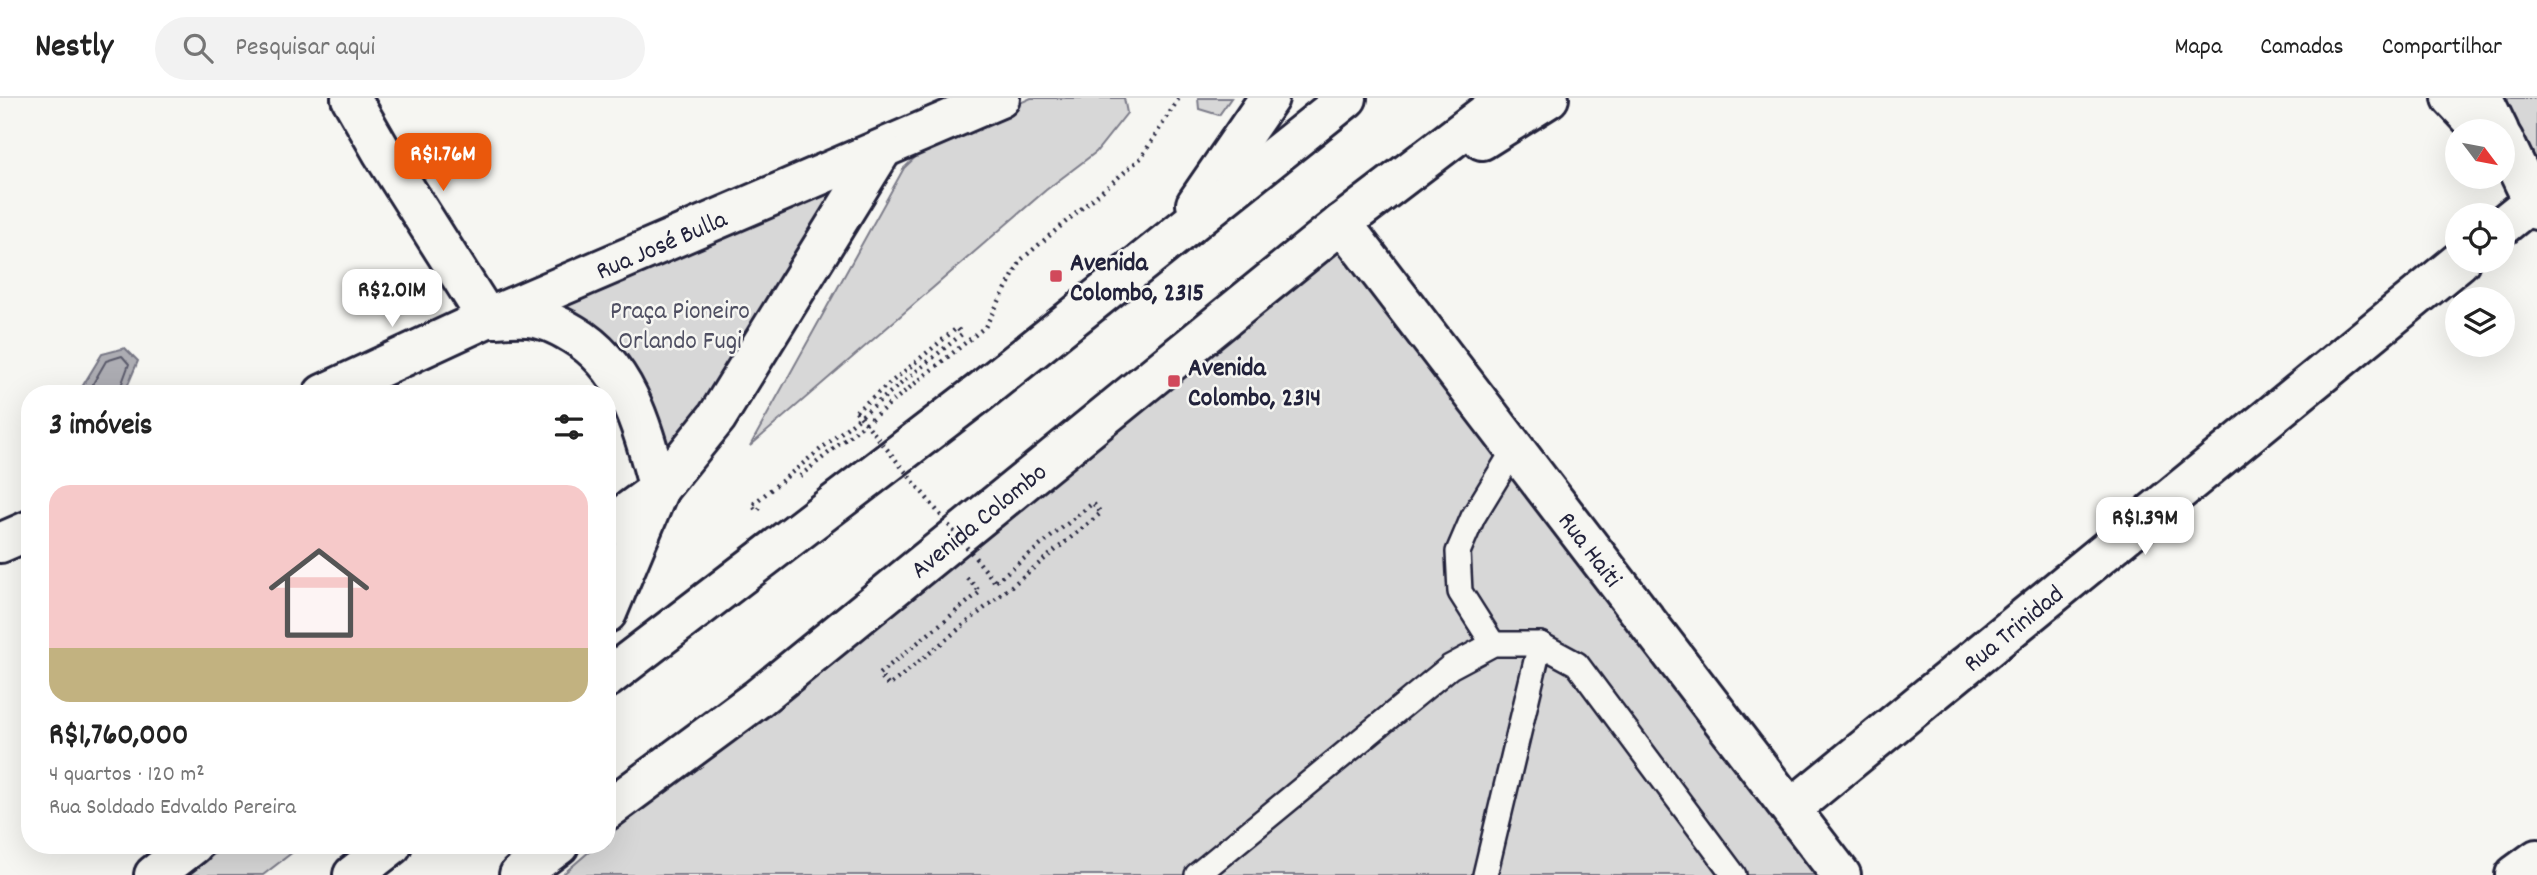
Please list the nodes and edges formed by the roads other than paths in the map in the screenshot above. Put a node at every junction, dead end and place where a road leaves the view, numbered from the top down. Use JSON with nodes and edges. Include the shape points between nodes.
{"nodes":[{"id":1,"x":351,"y":98,"type":"edge"},
{"id":2,"x":1000,"y":98,"type":"edge"},
{"id":3,"x":1269,"y":98,"type":"edge"},
{"id":4,"x":1347,"y":98,"type":"edge"},
{"id":5,"x":1466,"y":98,"type":"edge"},
{"id":6,"x":1506,"y":98,"type":"edge"},
{"id":7,"x":1549,"y":98,"type":"edge"},
{"id":8,"x":2452,"y":98,"type":"edge"},
{"id":9,"x":2483,"y":98,"type":"edge"},
{"id":10,"x":2472,"y":119,"type":"edge"},
{"id":11,"x":2493,"y":119,"type":"edge"},
{"id":12,"x":882,"y":150,"type":"junction"},
{"id":13,"x":2522,"y":178,"type":"edge"},
{"id":14,"x":2512,"y":203,"type":"edge"},
{"id":15,"x":1342,"y":223,"type":"junction"},
{"id":16,"x":1173,"y":237,"type":"junction"},
{"id":17,"x":2445,"y":273,"type":"edge"},
{"id":18,"x":487,"y":318,"type":"junction"},
{"id":19,"x":342,"y":385,"type":"edge"},
{"id":20,"x":1515,"y":448,"type":"junction"},
{"id":21,"x":659,"y":489,"type":"junction"},
{"id":22,"x":616,"y":520,"type":"edge"},
{"id":23,"x":21,"y":534,"type":"edge"},
{"id":24,"x":0,"y":543,"type":"edge"},
{"id":25,"x":616,"y":592,"type":"edge"},
{"id":26,"x":1540,"y":643,"type":"junction"},
{"id":27,"x":1493,"y":644,"type":"junction"},
{"id":28,"x":616,"y":671,"type":"edge"},
{"id":29,"x":757,"y":699,"type":"junction"},
{"id":30,"x":616,"y":803,"type":"edge"},
{"id":31,"x":1792,"y":808,"type":"junction"},
{"id":32,"x":616,"y":820,"type":"edge"},
{"id":33,"x":181,"y":854,"type":"edge"},
{"id":34,"x":380,"y":854,"type":"edge"},
{"id":35,"x":547,"y":854,"type":"edge"},
{"id":36,"x":577,"y":854,"type":"edge"},
{"id":37,"x":2537,"y":859,"type":"edge"},
{"id":38,"x":154,"y":875,"type":"edge"},
{"id":39,"x":353,"y":875,"type":"edge"},
{"id":40,"x":519,"y":875,"type":"edge"},
{"id":41,"x":553,"y":875,"type":"edge"},
{"id":42,"x":1197,"y":875,"type":"edge"},
{"id":43,"x":1486,"y":875,"type":"edge"},
{"id":44,"x":1734,"y":875,"type":"edge"},
{"id":45,"x":1842,"y":875,"type":"edge"},
{"id":46,"x":2515,"y":875,"type":"edge"}],
"edges":[{"from":1,"to":18,"type":"street"},
{"from":2,"to":12,"type":"street","name":"Rua José Bulla"},
{"from":3,"to":16,"type":"street"},
{"from":4,"to":16,"type":"street"},
{"from":5,"to":15,"type":"street","name":"Avenida Colombo"},
{"from":6,"to":15,"type":"street","name":"Avenida Colombo"},
{"from":7,"to":15,"type":"street"},
{"from":8,"to":10,"type":"street"},
{"from":9,"to":11,"type":"street"},
{"from":12,"to":18,"type":"street","name":"Rua José Bulla"},
{"from":12,"to":21,"type":"street","via":[[717,417]]},
{"from":13,"to":14,"type":"street"},
{"from":15,"to":20,"type":"street","name":"Rua Haiti"},
{"from":15,"to":29,"type":"street","name":"Avenida Colombo"},
{"from":16,"to":28,"type":"street","via":[[979,393]]},
{"from":17,"to":31,"type":"street","name":"Rua Trinidad"},
{"from":18,"to":19,"type":"street","name":"Rua José Bulla"},
{"from":18,"to":21,"type":"street","via":[[530,317],[560,326],[592,345],[621,380],[641,423]]},
{"from":20,"to":27,"type":"lane","via":[[1458,552],[1460,592]]},
{"from":20,"to":31,"type":"street","name":"Rua Haiti"},
{"from":21,"to":22,"type":"street"},
{"from":21,"to":25,"type":"street"},
{"from":23,"to":24,"type":"street"},
{"from":26,"to":27,"type":"lane"},
{"from":26,"to":43,"type":"lane"},
{"from":26,"to":44,"type":"lane","via":[[1577,664]]},
{"from":27,"to":42,"type":"lane","via":[[1450,667]]},
{"from":29,"to":30,"type":"street","name":"Avenida Colombo"},
{"from":29,"to":32,"type":"street"},
{"from":31,"to":45,"type":"street","name":"Rua Haiti"},
{"from":33,"to":38,"type":"street"},
{"from":34,"to":39,"type":"street"},
{"from":35,"to":40,"type":"street"},
{"from":36,"to":41,"type":"street"},
{"from":37,"to":46,"type":"street"}]}
